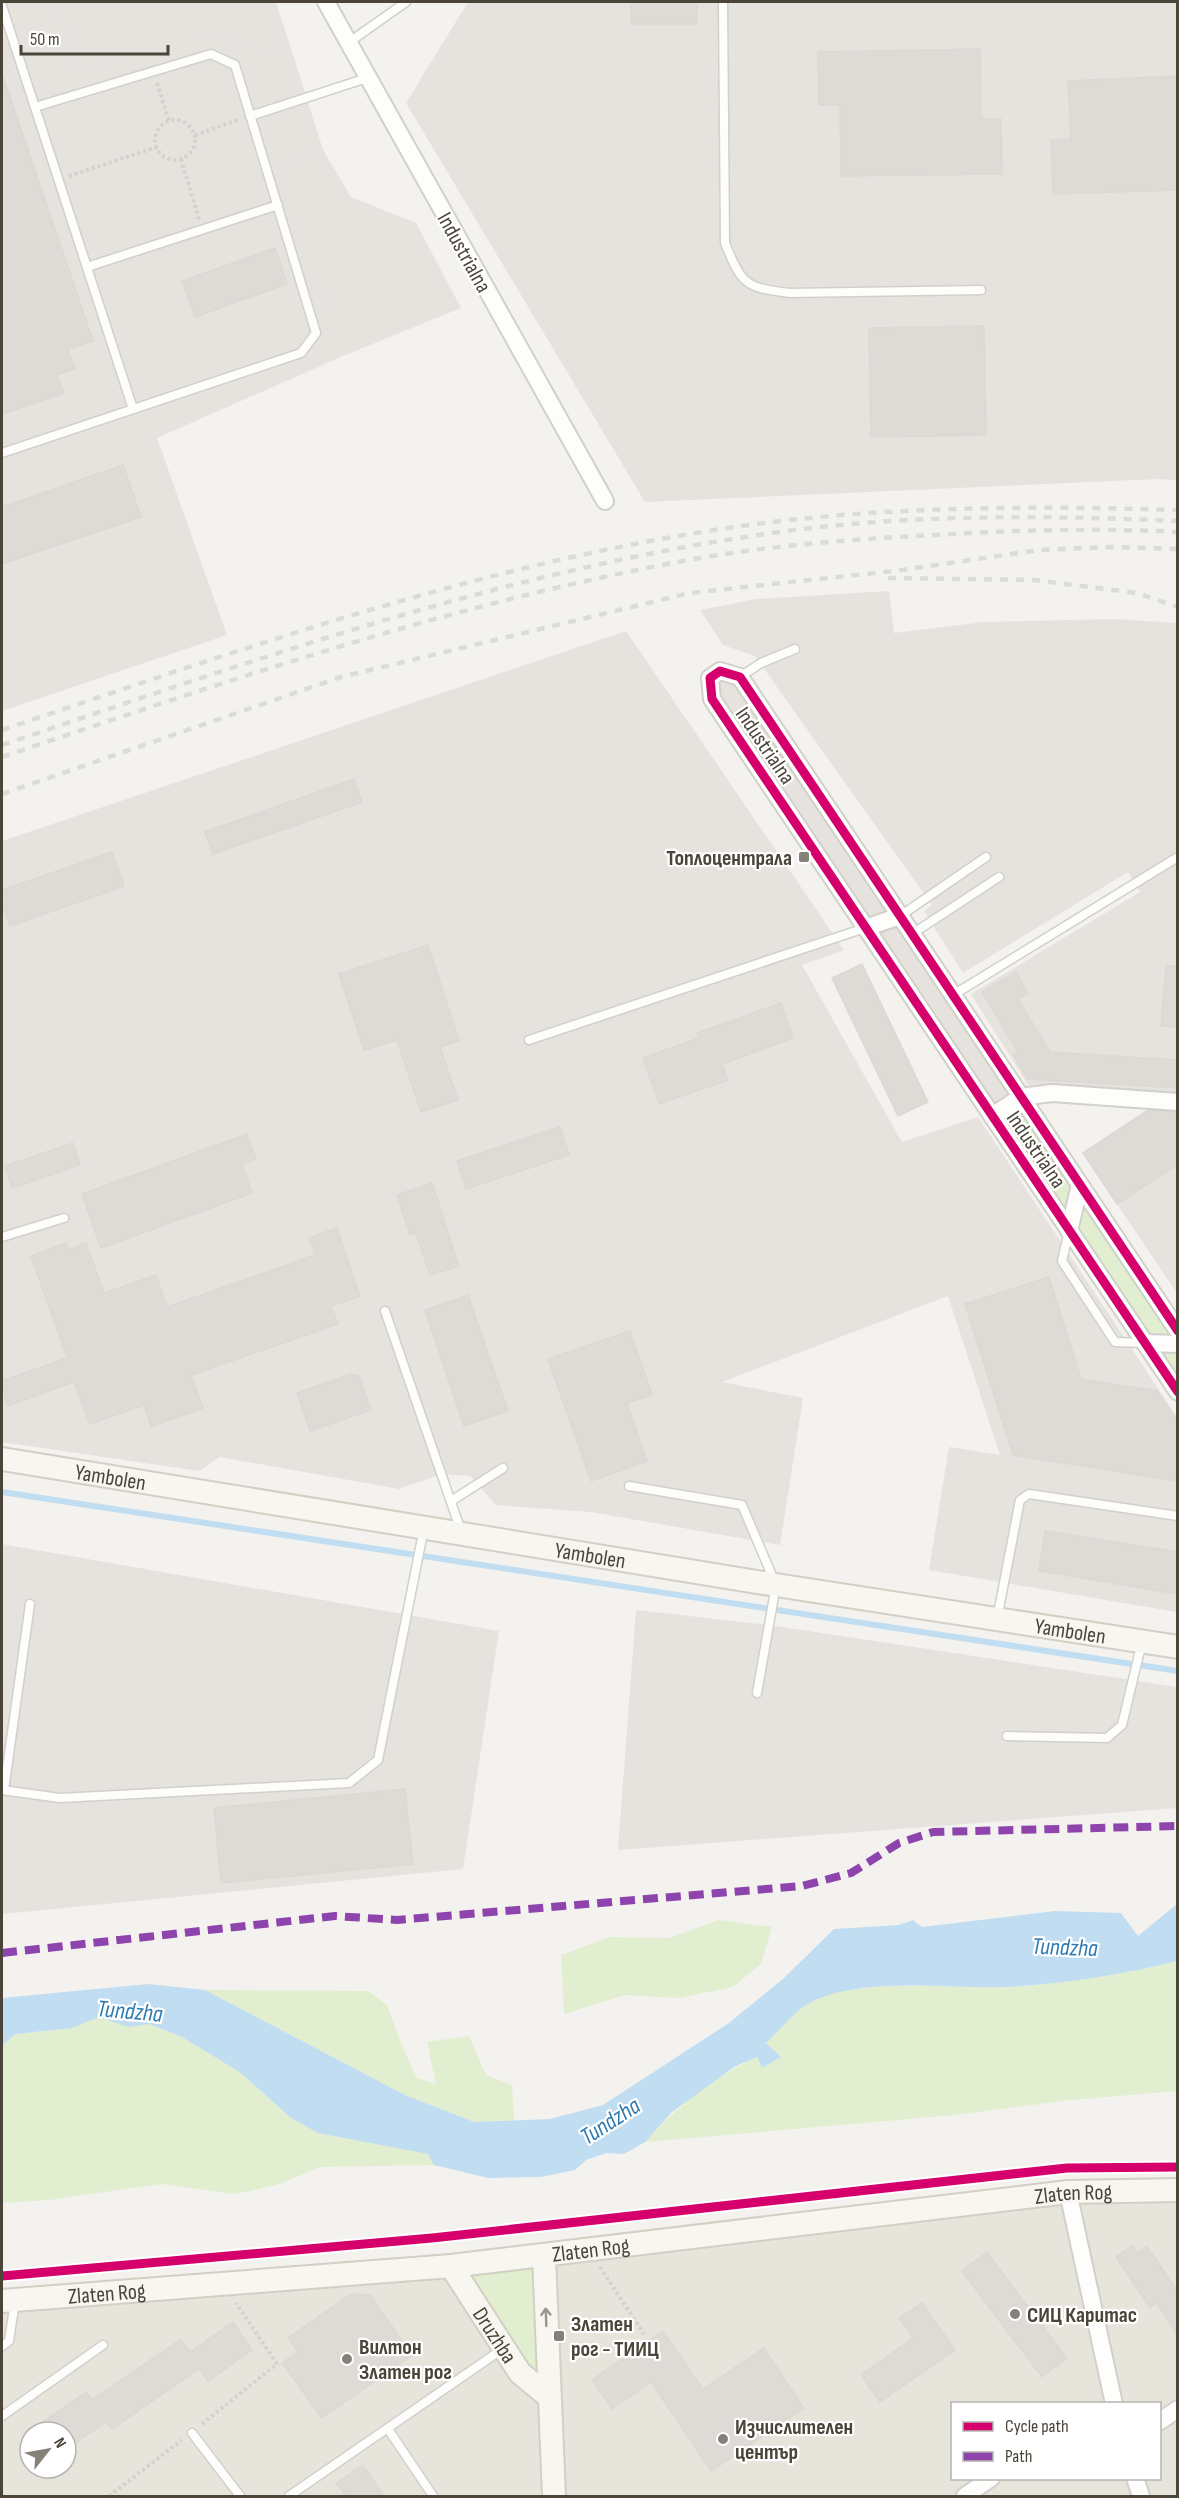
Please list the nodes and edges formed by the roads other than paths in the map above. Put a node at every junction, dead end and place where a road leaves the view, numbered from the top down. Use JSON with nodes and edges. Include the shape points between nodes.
{"nodes":[{"id":1,"x":326,"y":2,"type":"edge"},
{"id":2,"x":406,"y":2,"type":"edge"},
{"id":3,"x":723,"y":2,"type":"edge"},
{"id":4,"x":2,"y":6,"type":"edge"},
{"id":5,"x":348,"y":43,"type":"junction"},
{"id":6,"x":367,"y":78,"type":"junction"},
{"id":7,"x":34,"y":107,"type":"junction"},
{"id":8,"x":250,"y":116,"type":"junction"},
{"id":9,"x":278,"y":205,"type":"junction"},
{"id":10,"x":87,"y":267,"type":"junction"},
{"id":11,"x":981,"y":290,"type":"dead end"},
{"id":12,"x":133,"y":409,"type":"junction"},
{"id":13,"x":2,"y":453,"type":"edge"},
{"id":14,"x":605,"y":501,"type":"dead end"},
{"id":15,"x":795,"y":649,"type":"dead end"},
{"id":16,"x":740,"y":677,"type":"junction"},
{"id":17,"x":986,"y":856,"type":"dead end"},
{"id":18,"x":1178,"y":857,"type":"edge"},
{"id":19,"x":999,"y":877,"type":"dead end"},
{"id":20,"x":900,"y":916,"type":"junction"},
{"id":21,"x":865,"y":928,"type":"junction"},
{"id":22,"x":912,"y":934,"type":"junction"},
{"id":23,"x":953,"y":995,"type":"junction"},
{"id":24,"x":529,"y":1040,"type":"dead end"},
{"id":25,"x":1021,"y":1097,"type":"junction"},
{"id":26,"x":1178,"y":1102,"type":"edge"},
{"id":27,"x":992,"y":1116,"type":"junction"},
{"id":28,"x":1080,"y":1185,"type":"junction"},
{"id":29,"x":64,"y":1218,"type":"dead end"},
{"id":30,"x":1069,"y":1231,"type":"junction"},
{"id":31,"x":2,"y":1237,"type":"edge"},
{"id":32,"x":384,"y":1311,"type":"dead end"},
{"id":33,"x":1178,"y":1331,"type":"edge"},
{"id":34,"x":1145,"y":1343,"type":"junction"},
{"id":35,"x":1178,"y":1344,"type":"edge"},
{"id":36,"x":1178,"y":1392,"type":"edge"},
{"id":37,"x":2,"y":1459,"type":"edge"},
{"id":38,"x":503,"y":1468,"type":"dead end"},
{"id":39,"x":629,"y":1486,"type":"dead end"},
{"id":40,"x":451,"y":1501,"type":"junction"},
{"id":41,"x":1178,"y":1516,"type":"edge"},
{"id":42,"x":424,"y":1528,"type":"junction"},
{"id":43,"x":462,"y":1534,"type":"junction"},
{"id":44,"x":776,"y":1585,"type":"junction"},
{"id":45,"x":30,"y":1604,"type":"dead end"},
{"id":46,"x":997,"y":1619,"type":"junction"},
{"id":47,"x":1142,"y":1641,"type":"junction"},
{"id":48,"x":1178,"y":1647,"type":"edge"},
{"id":49,"x":757,"y":1693,"type":"dead end"},
{"id":50,"x":1007,"y":1736,"type":"dead end"},
{"id":51,"x":3,"y":1790,"type":"edge"},
{"id":52,"x":1178,"y":2190,"type":"edge"},
{"id":53,"x":1068,"y":2192,"type":"junction"},
{"id":54,"x":544,"y":2256,"type":"junction"},
{"id":55,"x":451,"y":2266,"type":"junction"},
{"id":56,"x":8,"y":2301,"type":"edge"},
{"id":57,"x":103,"y":2345,"type":"dead end"},
{"id":58,"x":2,"y":2346,"type":"edge"},
{"id":59,"x":504,"y":2348,"type":"junction"},
{"id":60,"x":548,"y":2396,"type":"junction"},
{"id":61,"x":1114,"y":2402,"type":"edge"},
{"id":62,"x":1178,"y":2409,"type":"edge"},
{"id":63,"x":2,"y":2416,"type":"edge"},
{"id":64,"x":1161,"y":2420,"type":"edge"},
{"id":65,"x":388,"y":2429,"type":"junction"},
{"id":66,"x":192,"y":2433,"type":"road end"},
{"id":67,"x":988,"y":2480,"type":"edge"},
{"id":68,"x":1136,"y":2480,"type":"edge"},
{"id":69,"x":240,"y":2496,"type":"edge"},
{"id":70,"x":289,"y":2496,"type":"edge"},
{"id":71,"x":433,"y":2496,"type":"edge"},
{"id":72,"x":554,"y":2496,"type":"edge"},
{"id":73,"x":965,"y":2496,"type":"edge"},
{"id":74,"x":1141,"y":2496,"type":"edge"}],
"edges":[{"from":1,"to":5,"type":"street","name":"Industrialna"},
{"from":2,"to":5,"type":"lane"},
{"from":3,"to":11,"type":"lane","via":[[725,243],[738,274],[760,289],[790,293]]},
{"from":4,"to":7,"type":"lane"},
{"from":5,"to":6,"type":"street","name":"Industrialna"},
{"from":6,"to":8,"type":"lane"},
{"from":6,"to":14,"type":"street","name":"Industrialna"},
{"from":7,"to":8,"type":"lane","via":[[211,54],[235,65]]},
{"from":7,"to":10,"type":"lane"},
{"from":8,"to":9,"type":"lane"},
{"from":9,"to":10,"type":"lane"},
{"from":9,"to":12,"type":"lane","via":[[316,333],[301,353]]},
{"from":10,"to":12,"type":"lane"},
{"from":12,"to":13,"type":"lane"},
{"from":15,"to":16,"type":"lane","via":[[760,663]]},
{"from":16,"to":20,"type":"street","name":"Industrialna"},
{"from":16,"to":21,"type":"street","name":"Industrialna","via":[[720,671],[710,678],[712,699]]},
{"from":17,"to":20,"type":"lane"},
{"from":18,"to":23,"type":"lane"},
{"from":19,"to":22,"type":"lane"},
{"from":20,"to":21,"type":"street"},
{"from":20,"to":22,"type":"street","name":"Industrialna"},
{"from":21,"to":24,"type":"lane"},
{"from":21,"to":27,"type":"street","name":"Industrialna"},
{"from":22,"to":23,"type":"street","name":"Industrialna"},
{"from":23,"to":25,"type":"street","name":"Industrialna"},
{"from":25,"to":26,"type":"street","via":[[1052,1093]]},
{"from":25,"to":27,"type":"street"},
{"from":25,"to":28,"type":"street","name":"Industrialna"},
{"from":27,"to":30,"type":"street","name":"Industrialna"},
{"from":28,"to":30,"type":"street"},
{"from":28,"to":33,"type":"street","name":"Industrialna"},
{"from":29,"to":31,"type":"lane"},
{"from":30,"to":34,"type":"street","name":"Industrialna"},
{"from":30,"to":34,"type":"lane","via":[[1062,1261],[1115,1342]]},
{"from":32,"to":40,"type":"lane"},
{"from":34,"to":35,"type":"street"},
{"from":34,"to":36,"type":"street","name":"Industrialna"},
{"from":37,"to":42,"type":"street","name":"Yambolen"},
{"from":38,"to":40,"type":"lane"},
{"from":39,"to":44,"type":"lane","via":[[742,1506]]},
{"from":40,"to":43,"type":"lane"},
{"from":41,"to":46,"type":"lane","via":[[1029,1494],[1020,1500]]},
{"from":42,"to":43,"type":"street","name":"Yambolen"},
{"from":42,"to":51,"type":"lane","via":[[378,1760],[349,1783],[60,1798]]},
{"from":43,"to":44,"type":"street","name":"Yambolen"},
{"from":44,"to":46,"type":"street","name":"Yambolen"},
{"from":44,"to":49,"type":"lane"},
{"from":45,"to":51,"type":"lane"},
{"from":46,"to":47,"type":"street","name":"Yambolen"},
{"from":47,"to":48,"type":"street","name":"Yambolen"},
{"from":47,"to":50,"type":"lane","via":[[1122,1725],[1107,1738]]},
{"from":52,"to":53,"type":"street","name":"Zlaten Rog"},
{"from":53,"to":54,"type":"street","name":"Zlaten Rog"},
{"from":53,"to":61,"type":"street"},
{"from":54,"to":55,"type":"street","name":"Zlaten Rog"},
{"from":60,"to":54,"type":"street","name":"Druzhba","one_way":true},
{"from":55,"to":56,"type":"street","name":"Zlaten Rog"},
{"from":55,"to":59,"type":"street","name":"Druzhba"},
{"from":56,"to":58,"type":"lane","via":[[9,2341]]},
{"from":57,"to":63,"type":"lane"},
{"from":59,"to":60,"type":"street","name":"Druzhba","via":[[520,2373]]},
{"from":59,"to":65,"type":"lane"},
{"from":60,"to":72,"type":"street","name":"Druzhba"},
{"from":62,"to":64,"type":"street"},
{"from":65,"to":70,"type":"lane"},
{"from":65,"to":71,"type":"lane"},
{"from":66,"to":69,"type":"lane"},
{"from":67,"to":73,"type":"street"},
{"from":68,"to":74,"type":"street"}]}
